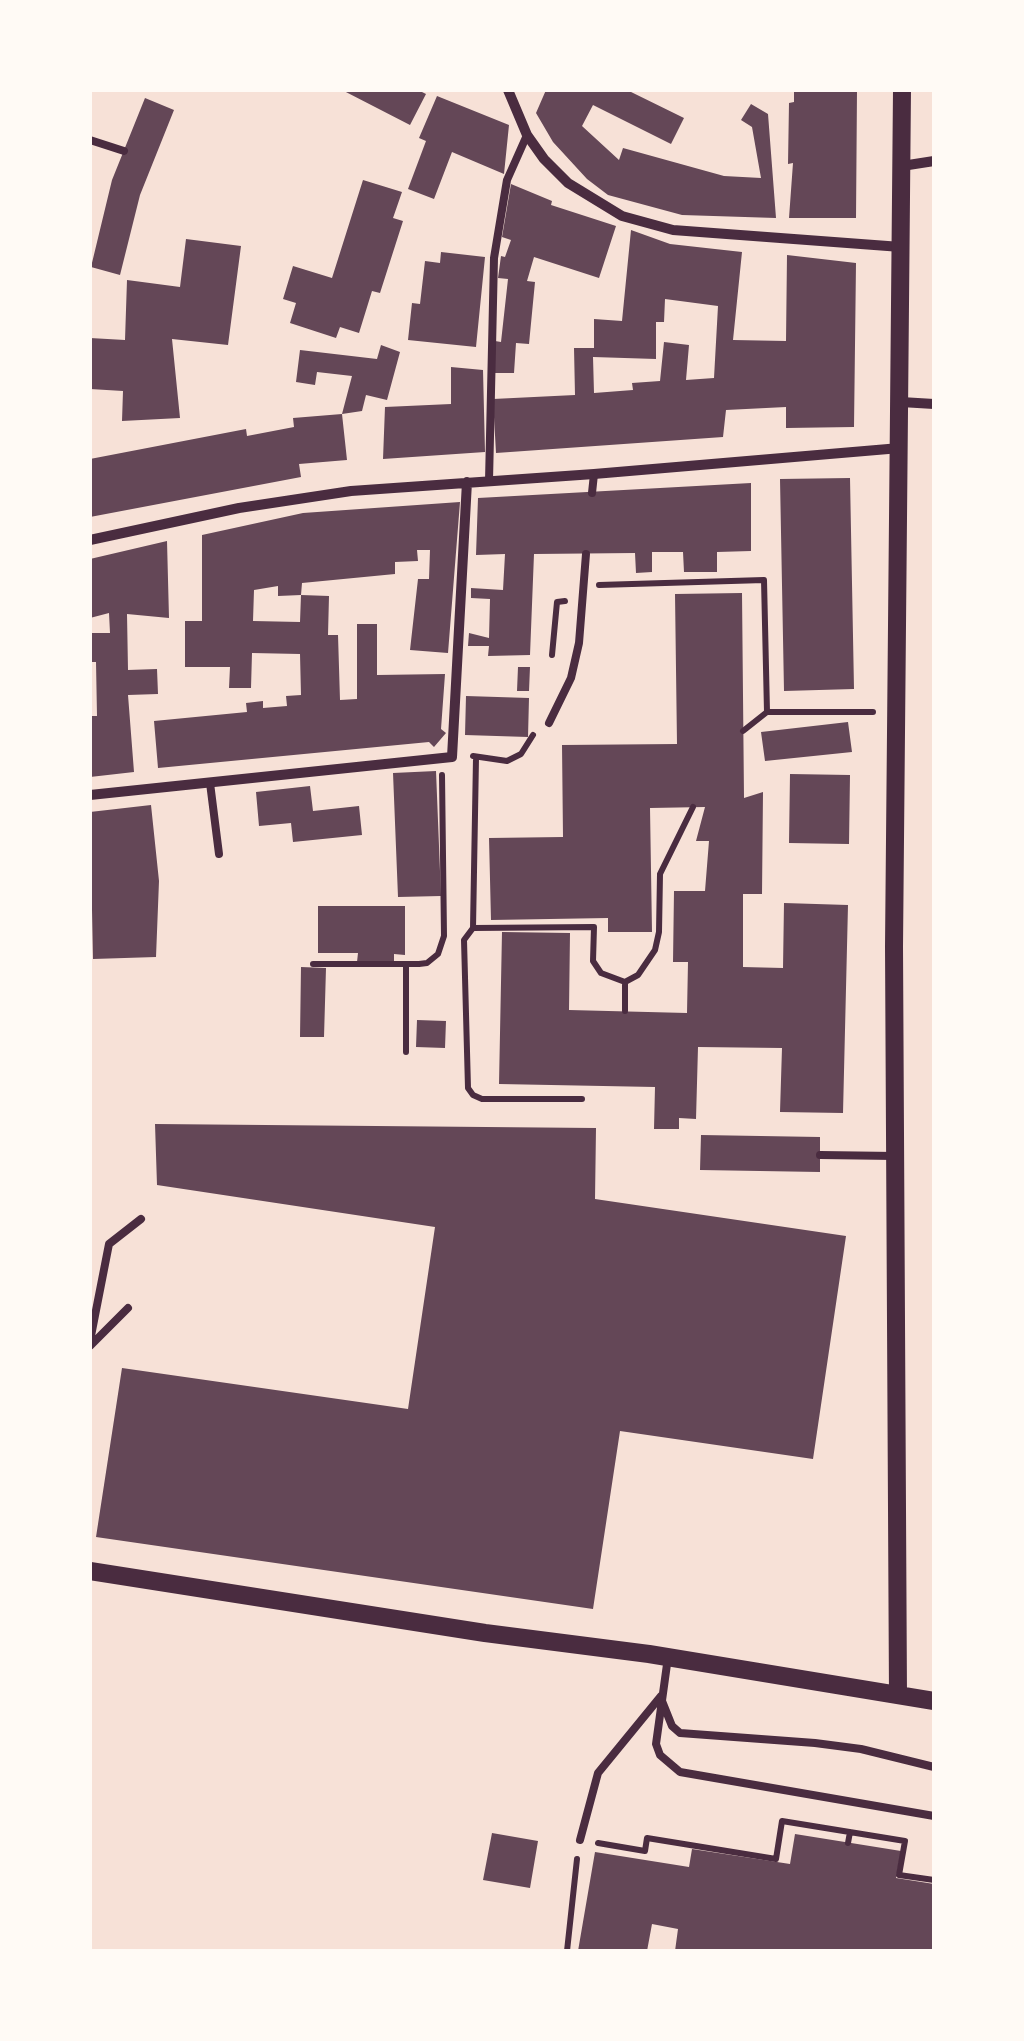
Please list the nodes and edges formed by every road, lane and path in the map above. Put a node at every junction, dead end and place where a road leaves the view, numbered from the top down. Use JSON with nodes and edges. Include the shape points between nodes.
{"nodes":[{"id":1,"x":508,"y":90,"type":"edge"},
{"id":2,"x":518,"y":90,"type":"edge"},
{"id":3,"x":902,"y":90,"type":"edge"},
{"id":4,"x":513,"y":103,"type":"junction"},
{"id":5,"x":528,"y":135,"type":"junction"},
{"id":6,"x":90,"y":140,"type":"edge"},
{"id":7,"x":124,"y":151,"type":"dead end"},
{"id":8,"x":934,"y":161,"type":"edge"},
{"id":9,"x":902,"y":166,"type":"junction"},
{"id":10,"x":902,"y":246,"type":"junction"},
{"id":11,"x":901,"y":402,"type":"junction"},
{"id":12,"x":934,"y":404,"type":"edge"},
{"id":13,"x":901,"y":448,"type":"junction"},
{"id":14,"x":594,"y":474,"type":"junction"},
{"id":15,"x":489,"y":481,"type":"junction"},
{"id":16,"x":467,"y":482,"type":"junction"},
{"id":17,"x":592,"y":493,"type":"dead end"},
{"id":18,"x":90,"y":540,"type":"edge"},
{"id":19,"x":586,"y":554,"type":"dead end"},
{"id":20,"x":583,"y":586,"type":"junction"},
{"id":21,"x":582,"y":600,"type":"junction"},
{"id":22,"x":552,"y":660,"type":"dead end"},
{"id":23,"x":767,"y":712,"type":"junction"},
{"id":24,"x":898,"y":712,"type":"junction"},
{"id":25,"x":550,"y":723,"type":"dead end"},
{"id":26,"x":536,"y":728,"type":"dead end"},
{"id":27,"x":743,"y":731,"type":"dead end"},
{"id":28,"x":447,"y":755,"type":"junction"},
{"id":29,"x":476,"y":757,"type":"junction"},
{"id":30,"x":210,"y":784,"type":"junction"},
{"id":31,"x":90,"y":795,"type":"edge"},
{"id":32,"x":693,"y":807,"type":"dead end"},
{"id":33,"x":219,"y":854,"type":"dead end"},
{"id":34,"x":473,"y":928,"type":"junction"},
{"id":35,"x":313,"y":964,"type":"dead end"},
{"id":36,"x":406,"y":964,"type":"junction"},
{"id":37,"x":626,"y":982,"type":"junction"},
{"id":38,"x":625,"y":1011,"type":"dead end"},
{"id":39,"x":406,"y":1052,"type":"dead end"},
{"id":40,"x":582,"y":1099,"type":"dead end"},
{"id":41,"x":820,"y":1155,"type":"dead end"},
{"id":42,"x":895,"y":1156,"type":"junction"},
{"id":43,"x":141,"y":1220,"type":"dead end"},
{"id":44,"x":128,"y":1308,"type":"dead end"},
{"id":45,"x":90,"y":1343,"type":"edge"},
{"id":46,"x":90,"y":1571,"type":"edge"},
{"id":47,"x":668,"y":1657,"type":"junction"},
{"id":48,"x":661,"y":1696,"type":"junction"},
{"id":49,"x":898,"y":1696,"type":"junction"},
{"id":50,"x":934,"y":1702,"type":"edge"},
{"id":51,"x":934,"y":1767,"type":"edge"},
{"id":52,"x":934,"y":1816,"type":"edge"},
{"id":53,"x":850,"y":1832,"type":"junction"},
{"id":54,"x":580,"y":1840,"type":"junction"},
{"id":55,"x":848,"y":1843,"type":"dead end"},
{"id":56,"x":934,"y":1880,"type":"edge"},
{"id":57,"x":567,"y":1951,"type":"edge"}],
"edges":[{"from":1,"to":4,"type":"street"},
{"from":2,"to":4,"type":"lane"},
{"from":3,"to":9,"type":"street"},
{"from":4,"to":5,"type":"street"},
{"from":5,"to":10,"type":"street","via":[[568,184],[640,222],[727,235]]},
{"from":5,"to":15,"type":"lane","via":[[507,180],[494,258]]},
{"from":6,"to":7,"type":"lane"},
{"from":8,"to":9,"type":"street"},
{"from":9,"to":10,"type":"street"},
{"from":10,"to":11,"type":"street"},
{"from":11,"to":12,"type":"street"},
{"from":11,"to":13,"type":"street"},
{"from":13,"to":14,"type":"street"},
{"from":13,"to":24,"type":"street"},
{"from":14,"to":15,"type":"street"},
{"from":14,"to":17,"type":"lane"},
{"from":15,"to":16,"type":"street"},
{"from":16,"to":18,"type":"street","via":[[304,496]]},
{"from":16,"to":28,"type":"street"},
{"from":19,"to":20,"type":"lane"},
{"from":20,"to":21,"type":"lane"},
{"from":20,"to":23,"type":"path","via":[[764,580]]},
{"from":21,"to":22,"type":"path","via":[[557,602]]},
{"from":21,"to":25,"type":"lane","via":[[571,678]]},
{"from":23,"to":24,"type":"path"},
{"from":23,"to":27,"type":"path"},
{"from":24,"to":42,"type":"street"},
{"from":26,"to":29,"type":"path","via":[[521,754],[507,761]]},
{"from":28,"to":29,"type":"path"},
{"from":28,"to":30,"type":"street"},
{"from":28,"to":36,"type":"path","via":[[444,936],[433,959]]},
{"from":29,"to":34,"type":"path"},
{"from":30,"to":31,"type":"street"},
{"from":30,"to":33,"type":"lane"},
{"from":32,"to":37,"type":"path","via":[[660,874],[655,950]]},
{"from":34,"to":37,"type":"path","via":[[594,926],[593,961],[601,973]]},
{"from":34,"to":40,"type":"path","via":[[464,940],[468,1088],[482,1099]]},
{"from":35,"to":36,"type":"path"},
{"from":36,"to":39,"type":"path"},
{"from":37,"to":38,"type":"path"},
{"from":41,"to":42,"type":"lane"},
{"from":42,"to":49,"type":"street"},
{"from":43,"to":45,"type":"lane","via":[[109,1244]]},
{"from":44,"to":45,"type":"lane"},
{"from":46,"to":47,"type":"street"},
{"from":47,"to":48,"type":"lane"},
{"from":47,"to":49,"type":"street"},
{"from":48,"to":51,"type":"lane","via":[[680,1733],[830,1745]]},
{"from":48,"to":52,"type":"lane","via":[[656,1744],[680,1772]]},
{"from":48,"to":54,"type":"lane","via":[[598,1774]]},
{"from":49,"to":50,"type":"street"},
{"from":53,"to":54,"type":"path","via":[[782,1821],[776,1859],[648,1838],[645,1855]]},
{"from":53,"to":55,"type":"path"},
{"from":53,"to":56,"type":"path","via":[[904,1841],[899,1875]]},
{"from":54,"to":57,"type":"path"}]}
